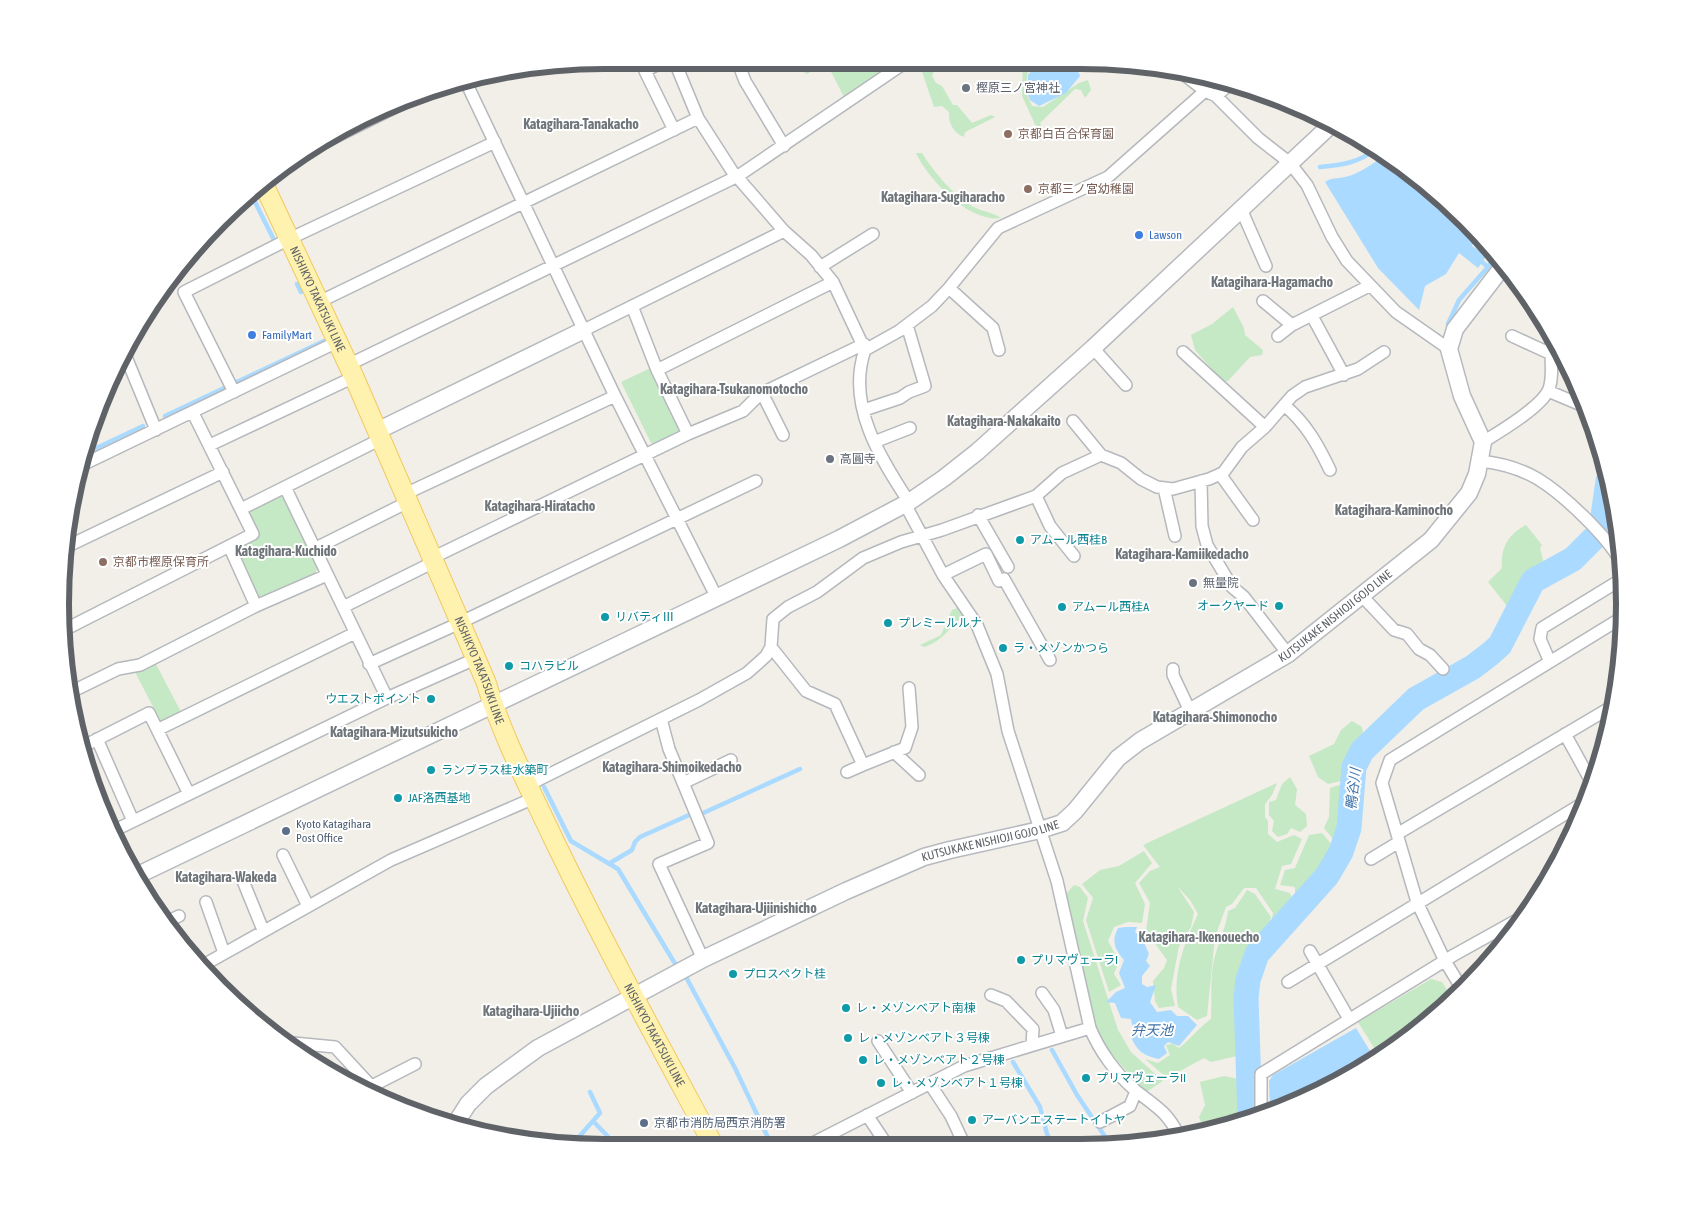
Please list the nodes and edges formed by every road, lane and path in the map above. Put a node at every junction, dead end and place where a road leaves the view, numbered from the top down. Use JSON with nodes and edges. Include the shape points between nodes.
{"nodes":[{"id":1,"x":649,"y":69,"type":"edge"},
{"id":2,"x":678,"y":69,"type":"edge"},
{"id":3,"x":740,"y":69,"type":"edge"},
{"id":4,"x":896,"y":69,"type":"edge"},
{"id":5,"x":1191,"y":80,"type":"edge"},
{"id":6,"x":468,"y":86,"type":"edge"},
{"id":7,"x":1225,"y":88,"type":"edge"},
{"id":8,"x":1204,"y":90,"type":"junction"},
{"id":9,"x":1216,"y":96,"type":"junction"},
{"id":10,"x":698,"y":118,"type":"junction"},
{"id":11,"x":1327,"y":129,"type":"edge"},
{"id":12,"x":674,"y":130,"type":"junction"},
{"id":13,"x":494,"y":142,"type":"junction"},
{"id":14,"x":784,"y":146,"type":"junction"},
{"id":15,"x":1290,"y":164,"type":"junction"},
{"id":16,"x":738,"y":176,"type":"junction"},
{"id":17,"x":266,"y":189,"type":"edge"},
{"id":18,"x":524,"y":204,"type":"junction"},
{"id":19,"x":1241,"y":209,"type":"junction"},
{"id":20,"x":784,"y":231,"type":"junction"},
{"id":21,"x":873,"y":234,"type":"dead end"},
{"id":22,"x":289,"y":239,"type":"junction"},
{"id":23,"x":554,"y":266,"type":"junction"},
{"id":24,"x":1266,"y":266,"type":"dead end"},
{"id":25,"x":820,"y":267,"type":"junction"},
{"id":26,"x":1500,"y":271,"type":"edge"},
{"id":27,"x":832,"y":282,"type":"junction"},
{"id":28,"x":1369,"y":286,"type":"junction"},
{"id":29,"x":949,"y":288,"type":"junction"},
{"id":30,"x":1262,"y":301,"type":"dead end"},
{"id":31,"x":319,"y":302,"type":"junction"},
{"id":32,"x":632,"y":306,"type":"junction"},
{"id":33,"x":1312,"y":316,"type":"junction"},
{"id":34,"x":907,"y":325,"type":"junction"},
{"id":35,"x":1292,"y":325,"type":"junction"},
{"id":36,"x":584,"y":330,"type":"junction"},
{"id":37,"x":1278,"y":336,"type":"dead end"},
{"id":38,"x":1512,"y":336,"type":"dead end"},
{"id":39,"x":337,"y":342,"type":"junction"},
{"id":40,"x":994,"y":346,"type":"dead end"},
{"id":41,"x":1550,"y":346,"type":"edge"},
{"id":42,"x":864,"y":347,"type":"junction"},
{"id":43,"x":1093,"y":348,"type":"junction"},
{"id":44,"x":1450,"y":349,"type":"junction"},
{"id":45,"x":1183,"y":352,"type":"dead end"},
{"id":46,"x":1384,"y":352,"type":"dead end"},
{"id":47,"x":1549,"y":353,"type":"junction"},
{"id":48,"x":127,"y":360,"type":"edge"},
{"id":49,"x":657,"y":370,"type":"junction"},
{"id":50,"x":351,"y":371,"type":"junction"},
{"id":51,"x":1344,"y":375,"type":"junction"},
{"id":52,"x":1126,"y":385,"type":"dead end"},
{"id":53,"x":232,"y":387,"type":"junction"},
{"id":54,"x":1548,"y":392,"type":"junction"},
{"id":55,"x":762,"y":393,"type":"junction"},
{"id":56,"x":615,"y":396,"type":"junction"},
{"id":57,"x":1578,"y":404,"type":"edge"},
{"id":58,"x":1284,"y":405,"type":"junction"},
{"id":59,"x":864,"y":410,"type":"junction"},
{"id":60,"x":193,"y":413,"type":"junction"},
{"id":61,"x":1073,"y":421,"type":"dead end"},
{"id":62,"x":1265,"y":427,"type":"junction"},
{"id":63,"x":910,"y":428,"type":"dead end"},
{"id":64,"x":156,"y":430,"type":"junction"},
{"id":65,"x":688,"y":434,"type":"junction"},
{"id":66,"x":379,"y":435,"type":"junction"},
{"id":67,"x":782,"y":435,"type":"dead end"},
{"id":68,"x":874,"y":442,"type":"junction"},
{"id":69,"x":1483,"y":442,"type":"junction"},
{"id":70,"x":210,"y":445,"type":"junction"},
{"id":71,"x":645,"y":455,"type":"junction"},
{"id":72,"x":1101,"y":455,"type":"junction"},
{"id":73,"x":1480,"y":461,"type":"junction"},
{"id":74,"x":88,"y":462,"type":"edge"},
{"id":75,"x":1330,"y":470,"type":"dead end"},
{"id":76,"x":223,"y":472,"type":"junction"},
{"id":77,"x":1220,"y":474,"type":"junction"},
{"id":78,"x":756,"y":481,"type":"dead end"},
{"id":79,"x":1201,"y":481,"type":"junction"},
{"id":80,"x":285,"y":487,"type":"junction"},
{"id":81,"x":1164,"y":488,"type":"junction"},
{"id":82,"x":1036,"y":496,"type":"junction"},
{"id":83,"x":407,"y":498,"type":"junction"},
{"id":84,"x":907,"y":503,"type":"junction"},
{"id":85,"x":241,"y":509,"type":"junction"},
{"id":86,"x":978,"y":515,"type":"junction"},
{"id":87,"x":678,"y":519,"type":"junction"},
{"id":88,"x":1253,"y":520,"type":"dead end"},
{"id":89,"x":920,"y":535,"type":"junction"},
{"id":90,"x":1175,"y":536,"type":"dead end"},
{"id":91,"x":72,"y":544,"type":"edge"},
{"id":92,"x":1611,"y":544,"type":"joint"},
{"id":93,"x":229,"y":546,"type":"junction"},
{"id":94,"x":314,"y":548,"type":"junction"},
{"id":95,"x":1613,"y":548,"type":"edge"},
{"id":96,"x":1074,"y":556,"type":"dead end"},
{"id":97,"x":433,"y":560,"type":"junction"},
{"id":98,"x":1008,"y":567,"type":"dead end"},
{"id":99,"x":327,"y":575,"type":"junction"},
{"id":100,"x":943,"y":575,"type":"junction"},
{"id":101,"x":1615,"y":583,"type":"edge"},
{"id":102,"x":716,"y":596,"type":"junction"},
{"id":103,"x":1362,"y":596,"type":"junction"},
{"id":104,"x":256,"y":606,"type":"junction"},
{"id":105,"x":342,"y":607,"type":"junction"},
{"id":106,"x":1615,"y":622,"type":"edge"},
{"id":107,"x":460,"y":623,"type":"junction"},
{"id":108,"x":70,"y":627,"type":"edge"},
{"id":109,"x":355,"y":633,"type":"junction"},
{"id":110,"x":771,"y":647,"type":"junction"},
{"id":111,"x":1288,"y":654,"type":"junction"},
{"id":112,"x":475,"y":659,"type":"junction"},
{"id":113,"x":1050,"y":660,"type":"dead end"},
{"id":114,"x":1550,"y":662,"type":"junction"},
{"id":115,"x":369,"y":664,"type":"junction"},
{"id":116,"x":1173,"y":669,"type":"dead end"},
{"id":117,"x":1443,"y":669,"type":"dead end"},
{"id":118,"x":909,"y":688,"type":"dead end"},
{"id":119,"x":76,"y":690,"type":"edge"},
{"id":120,"x":387,"y":698,"type":"junction"},
{"id":121,"x":493,"y":705,"type":"junction"},
{"id":122,"x":1605,"y":710,"type":"edge"},
{"id":123,"x":1190,"y":711,"type":"junction"},
{"id":124,"x":661,"y":719,"type":"junction"},
{"id":125,"x":159,"y":729,"type":"junction"},
{"id":126,"x":1565,"y":734,"type":"junction"},
{"id":127,"x":97,"y":739,"type":"junction"},
{"id":128,"x":87,"y":744,"type":"edge"},
{"id":129,"x":894,"y":752,"type":"junction"},
{"id":130,"x":731,"y":760,"type":"dead end"},
{"id":131,"x":863,"y":765,"type":"junction"},
{"id":132,"x":847,"y":772,"type":"dead end"},
{"id":133,"x":919,"y":775,"type":"dead end"},
{"id":134,"x":1588,"y":776,"type":"edge"},
{"id":135,"x":683,"y":783,"type":"junction"},
{"id":136,"x":531,"y":791,"type":"junction"},
{"id":137,"x":189,"y":794,"type":"junction"},
{"id":138,"x":1577,"y":807,"type":"edge"},
{"id":139,"x":133,"y":821,"type":"junction"},
{"id":140,"x":118,"y":828,"type":"edge"},
{"id":141,"x":1040,"y":830,"type":"junction"},
{"id":142,"x":1398,"y":838,"type":"junction"},
{"id":143,"x":283,"y":855,"type":"dead end"},
{"id":144,"x":1371,"y":858,"type":"dead end"},
{"id":145,"x":142,"y":874,"type":"edge"},
{"id":146,"x":241,"y":876,"type":"dead end"},
{"id":147,"x":206,"y":902,"type":"dead end"},
{"id":148,"x":1417,"y":902,"type":"junction"},
{"id":149,"x":308,"y":906,"type":"junction"},
{"id":150,"x":178,"y":916,"type":"dead end"},
{"id":151,"x":172,"y":919,"type":"edge"},
{"id":152,"x":1510,"y":924,"type":"edge"},
{"id":153,"x":263,"y":930,"type":"junction"},
{"id":154,"x":1310,"y":950,"type":"dead end"},
{"id":155,"x":224,"y":953,"type":"junction"},
{"id":156,"x":703,"y":959,"type":"junction"},
{"id":157,"x":1445,"y":961,"type":"junction"},
{"id":158,"x":207,"y":963,"type":"edge"},
{"id":159,"x":1317,"y":965,"type":"junction"},
{"id":160,"x":1288,"y":982,"type":"dead end"},
{"id":161,"x":1458,"y":983,"type":"edge"},
{"id":162,"x":1042,"y":993,"type":"dead end"},
{"id":163,"x":992,"y":995,"type":"dead end"},
{"id":164,"x":633,"y":996,"type":"junction"},
{"id":165,"x":1349,"y":1019,"type":"junction"},
{"id":166,"x":1090,"y":1028,"type":"junction"},
{"id":167,"x":1062,"y":1036,"type":"junction"},
{"id":168,"x":878,"y":1041,"type":"dead end"},
{"id":169,"x":299,"y":1043,"type":"edge"},
{"id":170,"x":1032,"y":1045,"type":"junction"},
{"id":171,"x":415,"y":1064,"type":"dead end"},
{"id":172,"x":930,"y":1084,"type":"junction"},
{"id":173,"x":372,"y":1086,"type":"joint"},
{"id":174,"x":1136,"y":1091,"type":"junction"},
{"id":175,"x":912,"y":1092,"type":"junction"},
{"id":176,"x":1261,"y":1108,"type":"edge"},
{"id":177,"x":867,"y":1115,"type":"junction"},
{"id":178,"x":458,"y":1119,"type":"edge"},
{"id":179,"x":1100,"y":1122,"type":"dead end"},
{"id":180,"x":1176,"y":1131,"type":"edge"},
{"id":181,"x":710,"y":1139,"type":"edge"},
{"id":182,"x":820,"y":1139,"type":"edge"},
{"id":183,"x":883,"y":1139,"type":"edge"},
{"id":184,"x":962,"y":1139,"type":"edge"}],
"edges":[{"from":1,"to":12,"type":"street","via":[[645,71]]},
{"from":2,"to":10,"type":"street"},
{"from":3,"to":14,"type":"street"},
{"from":4,"to":14,"type":"street"},
{"from":5,"to":8,"type":"street"},
{"from":6,"to":13,"type":"street"},
{"from":7,"to":9,"type":"street"},
{"from":8,"to":9,"type":"street"},
{"from":8,"to":29,"type":"street","via":[[1108,177],[998,228]]},
{"from":9,"to":15,"type":"street","via":[[1258,138]]},
{"from":10,"to":12,"type":"street"},
{"from":10,"to":16,"type":"street"},
{"from":11,"to":15,"type":"street"},
{"from":12,"to":18,"type":"street"},
{"from":13,"to":18,"type":"street"},
{"from":13,"to":22,"type":"street"},
{"from":14,"to":16,"type":"street"},
{"from":15,"to":19,"type":"street"},
{"from":15,"to":28,"type":"street","via":[[1307,185],[1347,261]]},
{"from":16,"to":20,"type":"street"},
{"from":16,"to":23,"type":"street"},
{"from":17,"to":22,"type":"main road","name":"NISHIKYO TAKATSUKI LINE"},
{"from":18,"to":23,"type":"street"},
{"from":18,"to":31,"type":"street"},
{"from":19,"to":24,"type":"street"},
{"from":19,"to":43,"type":"street"},
{"from":20,"to":25,"type":"street"},
{"from":20,"to":32,"type":"street"},
{"from":21,"to":25,"type":"street"},
{"from":22,"to":31,"type":"main road","name":"NISHIKYO TAKATSUKI LINE"},
{"from":22,"to":53,"type":"street","via":[[184,292]]},
{"from":23,"to":36,"type":"street"},
{"from":23,"to":50,"type":"street"},
{"from":25,"to":27,"type":"street"},
{"from":26,"to":44,"type":"street","via":[[1455,329]]},
{"from":27,"to":42,"type":"street"},
{"from":27,"to":49,"type":"street"},
{"from":28,"to":33,"type":"street"},
{"from":28,"to":44,"type":"street","via":[[1396,312]]},
{"from":29,"to":34,"type":"street"},
{"from":29,"to":40,"type":"street","via":[[992,328]]},
{"from":30,"to":35,"type":"street"},
{"from":31,"to":39,"type":"main road","name":"NISHIKYO TAKATSUKI LINE"},
{"from":32,"to":36,"type":"street"},
{"from":32,"to":49,"type":"street"},
{"from":33,"to":35,"type":"street"},
{"from":33,"to":51,"type":"street"},
{"from":34,"to":42,"type":"street"},
{"from":34,"to":59,"type":"street","via":[[925,386]]},
{"from":35,"to":37,"type":"street"},
{"from":36,"to":56,"type":"street"},
{"from":36,"to":66,"type":"street"},
{"from":38,"to":47,"type":"street"},
{"from":39,"to":50,"type":"main road","name":"NISHIKYO TAKATSUKI LINE"},
{"from":39,"to":53,"type":"street"},
{"from":41,"to":47,"type":"street"},
{"from":42,"to":55,"type":"street"},
{"from":42,"to":59,"type":"street","via":[[860,382]]},
{"from":43,"to":52,"type":"street"},
{"from":43,"to":84,"type":"street","via":[[977,452]]},
{"from":44,"to":69,"type":"street","via":[[1462,396]]},
{"from":45,"to":62,"type":"street"},
{"from":46,"to":51,"type":"street"},
{"from":47,"to":54,"type":"street","via":[[1551,377]]},
{"from":48,"to":64,"type":"street"},
{"from":49,"to":65,"type":"street"},
{"from":50,"to":66,"type":"main road","name":"NISHIKYO TAKATSUKI LINE"},
{"from":50,"to":70,"type":"street"},
{"from":51,"to":58,"type":"street","via":[[1305,387]]},
{"from":53,"to":60,"type":"street"},
{"from":54,"to":57,"type":"street"},
{"from":54,"to":69,"type":"street","via":[[1503,430]]},
{"from":55,"to":65,"type":"street","via":[[743,411]]},
{"from":55,"to":67,"type":"street"},
{"from":56,"to":71,"type":"street"},
{"from":56,"to":83,"type":"street"},
{"from":58,"to":62,"type":"street"},
{"from":58,"to":75,"type":"street","via":[[1296,414],[1314,438]]},
{"from":59,"to":68,"type":"street"},
{"from":60,"to":64,"type":"street"},
{"from":60,"to":70,"type":"street"},
{"from":61,"to":72,"type":"street"},
{"from":62,"to":77,"type":"street","via":[[1242,446]]},
{"from":63,"to":68,"type":"street"},
{"from":64,"to":74,"type":"street"},
{"from":65,"to":71,"type":"street"},
{"from":66,"to":80,"type":"street"},
{"from":66,"to":83,"type":"main road","name":"NISHIKYO TAKATSUKI LINE"},
{"from":68,"to":84,"type":"street"},
{"from":69,"to":73,"type":"street","name":"KUTSUKAKE NISHIOJI GOJO LINE"},
{"from":70,"to":76,"type":"street"},
{"from":71,"to":87,"type":"street"},
{"from":71,"to":97,"type":"street"},
{"from":72,"to":81,"type":"street","via":[[1111,457],[1141,478]]},
{"from":72,"to":82,"type":"street","via":[[1062,473]]},
{"from":73,"to":92,"type":"street","via":[[1515,469],[1538,479]]},
{"from":73,"to":103,"type":"street","name":"KUTSUKAKE NISHIOJI GOJO LINE","via":[[1469,493],[1431,540]]},
{"from":76,"to":85,"type":"street"},
{"from":76,"to":91,"type":"street"},
{"from":77,"to":79,"type":"street"},
{"from":77,"to":88,"type":"street"},
{"from":78,"to":87,"type":"street"},
{"from":79,"to":81,"type":"street","via":[[1173,489]]},
{"from":79,"to":111,"type":"street","via":[[1202,526],[1208,545],[1232,587],[1244,597]]},
{"from":80,"to":85,"type":"street"},
{"from":80,"to":94,"type":"street"},
{"from":81,"to":90,"type":"street"},
{"from":82,"to":86,"type":"street"},
{"from":82,"to":96,"type":"street","via":[[1050,526]]},
{"from":83,"to":94,"type":"street"},
{"from":83,"to":97,"type":"main road","name":"NISHIKYO TAKATSUKI LINE"},
{"from":84,"to":89,"type":"street"},
{"from":84,"to":102,"type":"street","via":[[839,539]]},
{"from":85,"to":93,"type":"street","via":[[253,534]]},
{"from":86,"to":89,"type":"street"},
{"from":86,"to":98,"type":"street"},
{"from":87,"to":102,"type":"street"},
{"from":87,"to":107,"type":"street"},
{"from":89,"to":100,"type":"street"},
{"from":89,"to":110,"type":"street","via":[[863,558],[817,592],[788,607],[773,619]]},
{"from":92,"to":95,"type":"street"},
{"from":93,"to":104,"type":"street"},
{"from":93,"to":108,"type":"street"},
{"from":94,"to":99,"type":"street"},
{"from":97,"to":105,"type":"street"},
{"from":97,"to":107,"type":"main road","name":"NISHIKYO TAKATSUKI LINE"},
{"from":99,"to":104,"type":"street"},
{"from":99,"to":105,"type":"street"},
{"from":100,"to":113,"type":"street","via":[[986,554],[999,581],[1004,579]]},
{"from":100,"to":141,"type":"street","via":[[977,625],[997,674],[1008,732]]},
{"from":101,"to":114,"type":"street","via":[[1542,628],[1540,639]]},
{"from":102,"to":121,"type":"street"},
{"from":103,"to":111,"type":"street","name":"KUTSUKAKE NISHIOJI GOJO LINE"},
{"from":103,"to":117,"type":"street","via":[[1394,630],[1407,634]]},
{"from":104,"to":119,"type":"street","via":[[140,665],[118,669]]},
{"from":105,"to":109,"type":"street"},
{"from":106,"to":114,"type":"street"},
{"from":107,"to":112,"type":"main road","name":"NISHIKYO TAKATSUKI LINE"},
{"from":107,"to":115,"type":"street"},
{"from":109,"to":115,"type":"street"},
{"from":109,"to":125,"type":"street"},
{"from":110,"to":124,"type":"street","via":[[748,673]]},
{"from":110,"to":131,"type":"street","via":[[806,691],[835,704]]},
{"from":111,"to":123,"type":"street","name":"KUTSUKAKE NISHIOJI GOJO LINE"},
{"from":112,"to":120,"type":"street"},
{"from":112,"to":121,"type":"main road","name":"NISHIKYO TAKATSUKI LINE"},
{"from":114,"to":142,"type":"street","via":[[1390,760],[1382,783]]},
{"from":115,"to":120,"type":"street"},
{"from":116,"to":123,"type":"street"},
{"from":118,"to":129,"type":"street","via":[[912,727],[905,748]]},
{"from":120,"to":137,"type":"street"},
{"from":121,"to":136,"type":"main road","name":"NISHIKYO TAKATSUKI LINE"},
{"from":121,"to":145,"type":"street"},
{"from":122,"to":126,"type":"street"},
{"from":123,"to":141,"type":"street","name":"KUTSUKAKE NISHIOJI GOJO LINE","via":[[1125,752],[1062,823]]},
{"from":124,"to":135,"type":"street"},
{"from":124,"to":136,"type":"street"},
{"from":125,"to":127,"type":"street","via":[[149,713]]},
{"from":125,"to":137,"type":"street"},
{"from":126,"to":134,"type":"street"},
{"from":126,"to":142,"type":"street"},
{"from":127,"to":128,"type":"street"},
{"from":127,"to":139,"type":"street"},
{"from":129,"to":131,"type":"street"},
{"from":129,"to":133,"type":"street"},
{"from":130,"to":135,"type":"street"},
{"from":131,"to":132,"type":"street"},
{"from":135,"to":156,"type":"street","via":[[708,843],[659,864]]},
{"from":136,"to":149,"type":"street","via":[[391,860]]},
{"from":136,"to":164,"type":"main road","name":"NISHIKYO TAKATSUKI LINE"},
{"from":137,"to":139,"type":"street"},
{"from":138,"to":148,"type":"street"},
{"from":139,"to":140,"type":"street"},
{"from":141,"to":156,"type":"street","name":"KUTSUKAKE NISHIOJI GOJO LINE","via":[[924,858]]},
{"from":141,"to":166,"type":"street","via":[[1062,900]]},
{"from":142,"to":144,"type":"street"},
{"from":142,"to":148,"type":"street"},
{"from":143,"to":149,"type":"street"},
{"from":146,"to":153,"type":"street"},
{"from":147,"to":155,"type":"street"},
{"from":148,"to":157,"type":"street"},
{"from":148,"to":159,"type":"street"},
{"from":149,"to":153,"type":"street"},
{"from":150,"to":151,"type":"street"},
{"from":152,"to":157,"type":"street"},
{"from":153,"to":155,"type":"street"},
{"from":154,"to":159,"type":"street"},
{"from":155,"to":158,"type":"street"},
{"from":156,"to":164,"type":"street","name":"KUTSUKAKE NISHIOJI GOJO LINE"},
{"from":157,"to":161,"type":"street"},
{"from":157,"to":165,"type":"street"},
{"from":159,"to":160,"type":"street"},
{"from":159,"to":165,"type":"street"},
{"from":162,"to":167,"type":"street","via":[[1054,1010]]},
{"from":163,"to":170,"type":"street","via":[[1006,1001],[1032,1029]]},
{"from":164,"to":178,"type":"street","name":"KUTSUKAKE NISHIOJI GOJO LINE","via":[[538,1048],[512,1066],[486,1086]]},
{"from":164,"to":181,"type":"main road","name":"NISHIKYO TAKATSUKI LINE"},
{"from":165,"to":176,"type":"street","via":[[1261,1074]]},
{"from":166,"to":167,"type":"street"},
{"from":166,"to":174,"type":"street","via":[[1096,1043]]},
{"from":167,"to":170,"type":"street"},
{"from":168,"to":175,"type":"street"},
{"from":169,"to":173,"type":"street","via":[[335,1046]]},
{"from":170,"to":172,"type":"street","via":[[964,1066]]},
{"from":171,"to":173,"type":"street"},
{"from":172,"to":175,"type":"street"},
{"from":172,"to":184,"type":"street"},
{"from":174,"to":179,"type":"street","via":[[1130,1106]]},
{"from":174,"to":180,"type":"street","via":[[1162,1109]]},
{"from":175,"to":177,"type":"street"},
{"from":177,"to":182,"type":"street"},
{"from":177,"to":183,"type":"street"}]}
